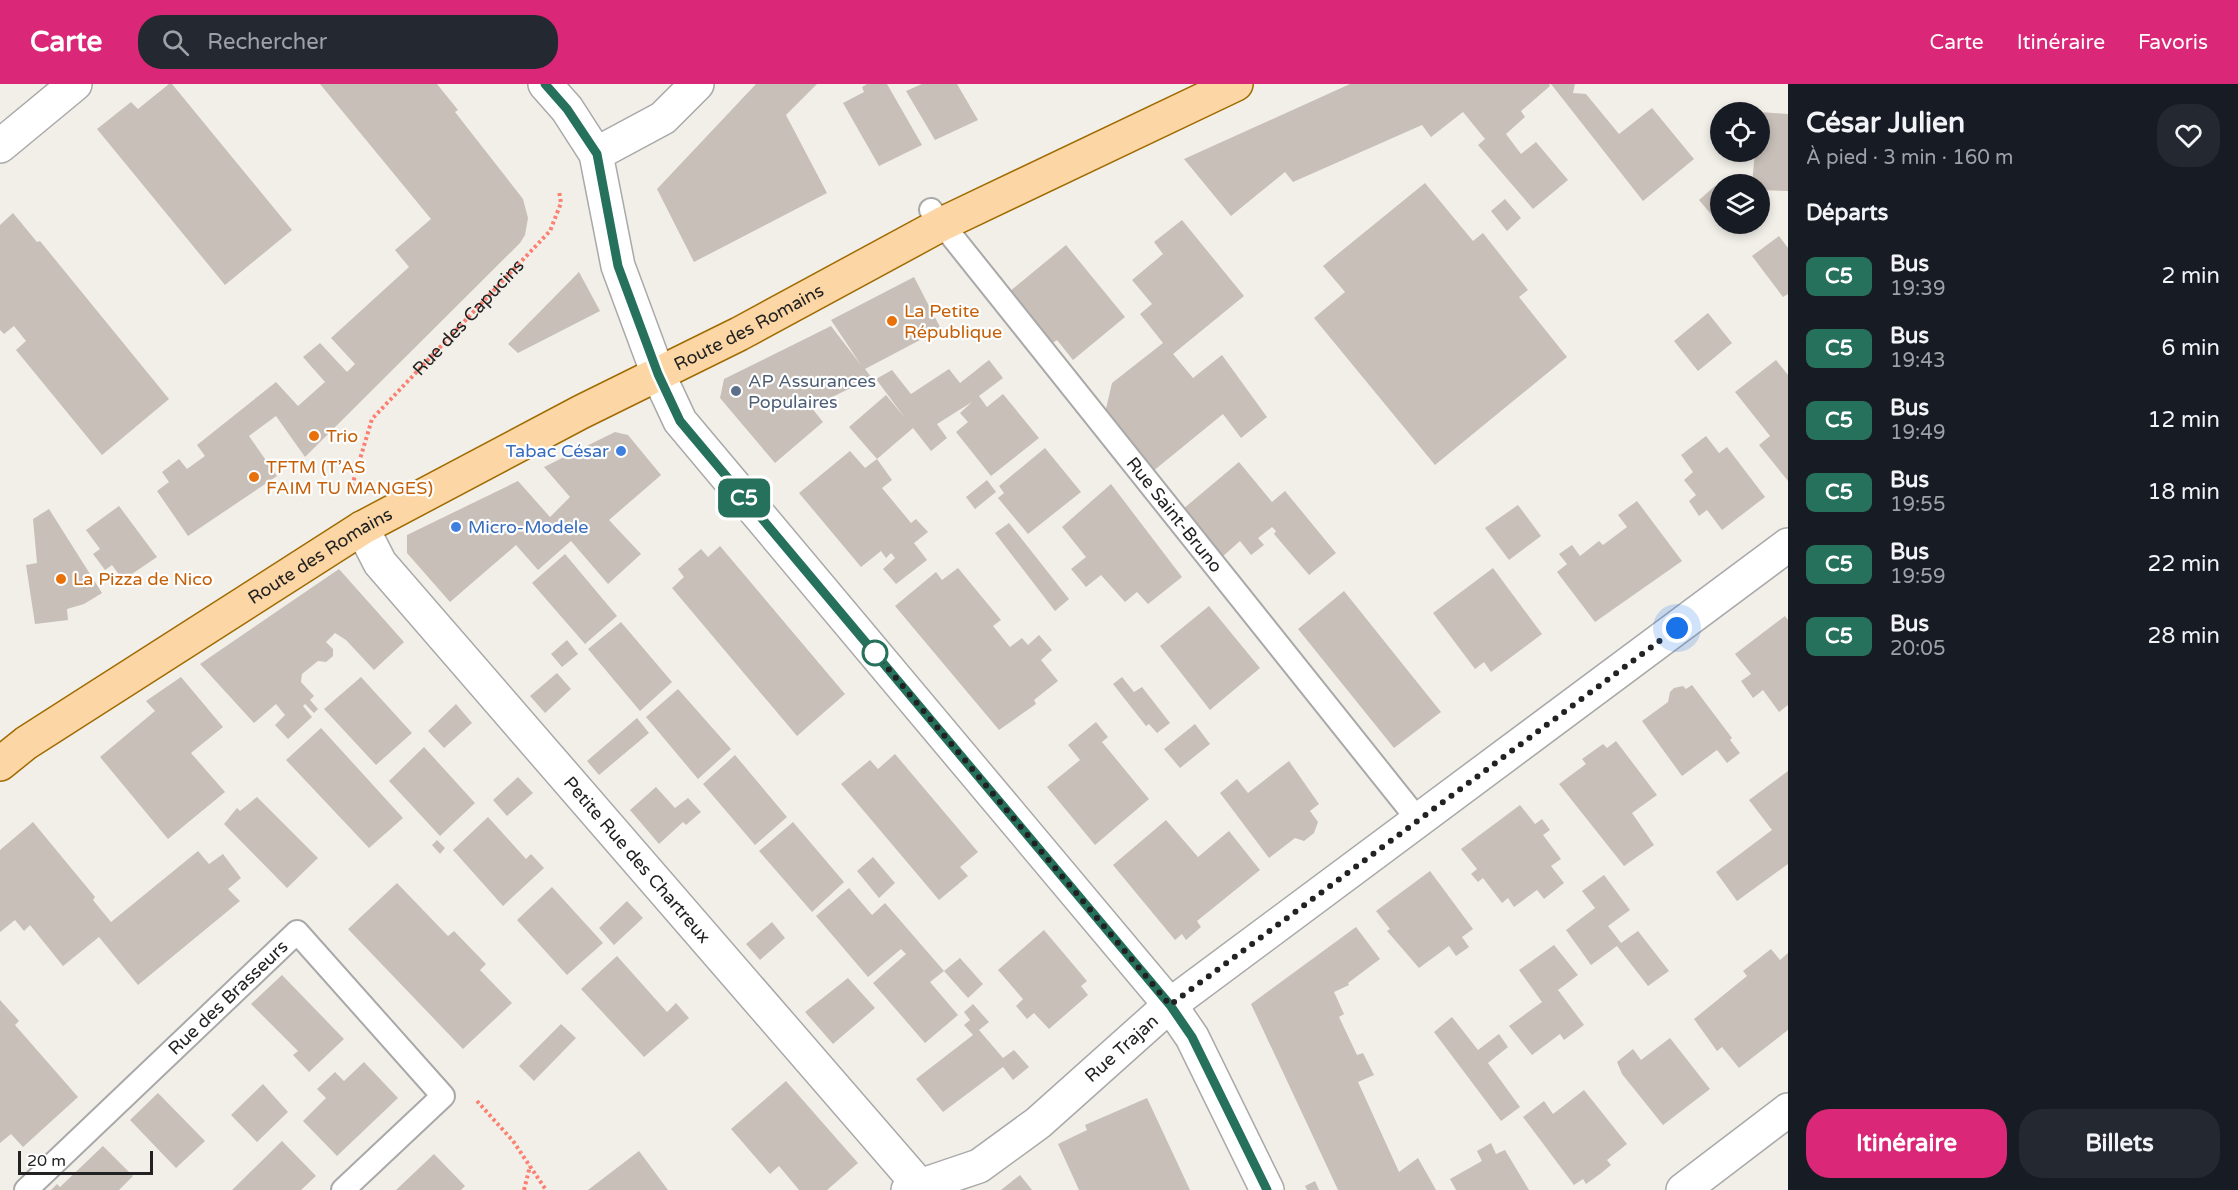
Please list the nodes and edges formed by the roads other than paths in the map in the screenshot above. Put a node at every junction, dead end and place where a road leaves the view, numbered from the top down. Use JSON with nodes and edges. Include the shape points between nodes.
{"nodes":[{"id":1,"x":75,"y":84,"type":"edge"},
{"id":2,"x":545,"y":84,"type":"edge"},
{"id":3,"x":697,"y":84,"type":"edge"},
{"id":4,"x":1236,"y":84,"type":"edge"},
{"id":5,"x":0,"y":146,"type":"edge"},
{"id":6,"x":597,"y":154,"type":"junction"},
{"id":7,"x":936,"y":217,"type":"junction"},
{"id":8,"x":658,"y":374,"type":"junction"},
{"id":9,"x":362,"y":528,"type":"junction"},
{"id":10,"x":1788,"y":545,"type":"edge"},
{"id":11,"x":0,"y":764,"type":"edge"},
{"id":12,"x":1419,"y":821,"type":"junction"},
{"id":13,"x":1170,"y":1005,"type":"junction"},
{"id":14,"x":1788,"y":1110,"type":"edge"},
{"id":15,"x":914,"y":1187,"type":"edge"},
{"id":16,"x":26,"y":1190,"type":"edge"},
{"id":17,"x":343,"y":1190,"type":"edge"},
{"id":18,"x":1267,"y":1190,"type":"edge"},
{"id":19,"x":1683,"y":1190,"type":"edge"}],
"edges":[{"from":1,"to":5,"type":"street"},
{"from":2,"to":6,"type":"street"},
{"from":3,"to":6,"type":"street","via":[[663,118]]},
{"from":4,"to":7,"type":"main road","name":"Route des Romains"},
{"from":6,"to":8,"type":"street","via":[[618,266]]},
{"from":7,"to":8,"type":"main road","name":"Route des Romains"},
{"from":7,"to":12,"type":"lane","name":"Rue Saint-Bruno"},
{"from":8,"to":9,"type":"main road","name":"Route des Romains"},
{"from":8,"to":13,"type":"street","via":[[680,421]]},
{"from":9,"to":11,"type":"main road","name":"Route des Romains","via":[[26,743]]},
{"from":9,"to":15,"type":"street","name":"Petite Rue des Chartreux","via":[[380,563]]},
{"from":10,"to":12,"type":"street","name":"Rue Trajan"},
{"from":12,"to":13,"type":"street","name":"Rue Trajan"},
{"from":13,"to":15,"type":"street","name":"Rue Trajan","via":[[1038,1123],[978,1166]]},
{"from":13,"to":18,"type":"street","via":[[1192,1037]]},
{"from":14,"to":19,"type":"street"},
{"from":16,"to":17,"type":"lane","name":"Rue des Brasseurs","via":[[297,932],[442,1096]]}]}
